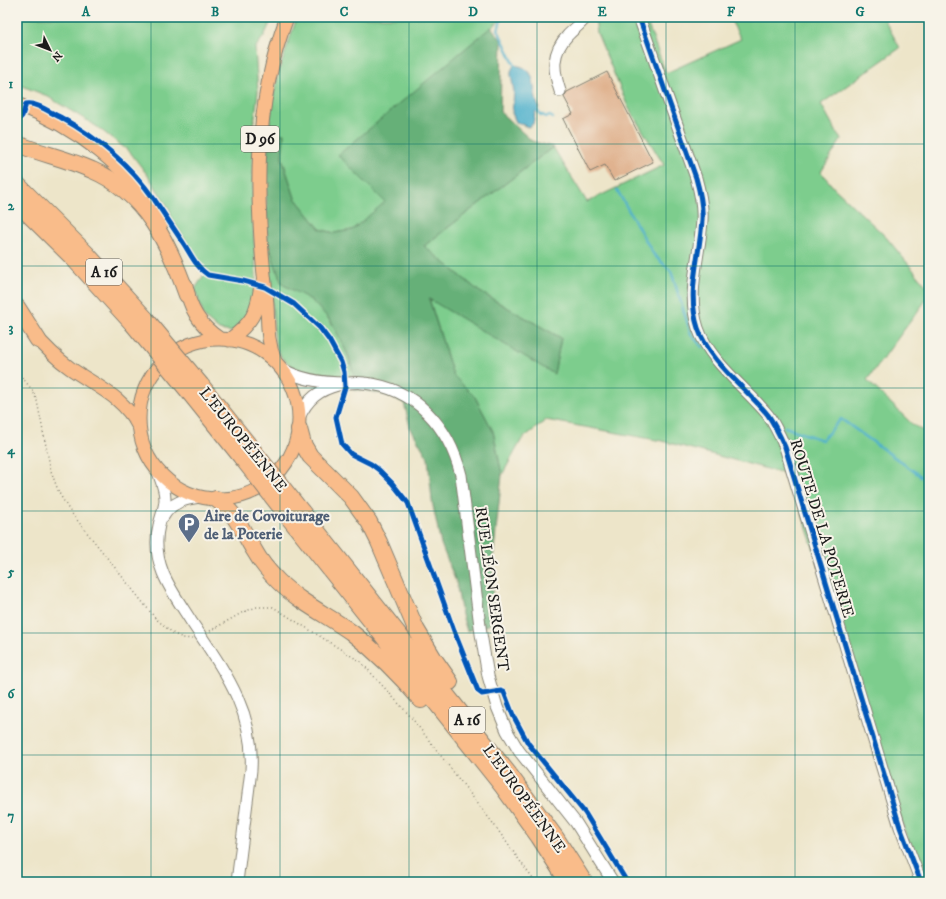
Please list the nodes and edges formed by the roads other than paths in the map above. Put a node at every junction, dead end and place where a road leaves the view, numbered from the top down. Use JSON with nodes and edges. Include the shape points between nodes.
{"nodes":[{"id":1,"x":287,"y":17,"type":"edge"},
{"id":2,"x":586,"y":17,"type":"edge"},
{"id":3,"x":639,"y":17,"type":"edge"},
{"id":4,"x":560,"y":91,"type":"dead end"},
{"id":5,"x":17,"y":104,"type":"edge"},
{"id":6,"x":17,"y":144,"type":"edge"},
{"id":7,"x":17,"y":184,"type":"edge"},
{"id":8,"x":17,"y":203,"type":"edge"},
{"id":9,"x":262,"y":264,"type":"junction"},
{"id":10,"x":188,"y":294,"type":"junction"},
{"id":11,"x":17,"y":307,"type":"edge"},
{"id":12,"x":17,"y":314,"type":"edge"},
{"id":13,"x":139,"y":321,"type":"junction"},
{"id":14,"x":224,"y":339,"type":"junction"},
{"id":15,"x":38,"y":340,"type":"junction"},
{"id":16,"x":278,"y":365,"type":"junction"},
{"id":17,"x":344,"y":383,"type":"junction"},
{"id":18,"x":299,"y":423,"type":"junction"},
{"id":19,"x":140,"y":430,"type":"junction"},
{"id":20,"x":157,"y":469,"type":"junction"},
{"id":21,"x":200,"y":497,"type":"junction"},
{"id":22,"x":216,"y":499,"type":"junction"},
{"id":23,"x":296,"y":515,"type":"junction"},
{"id":24,"x":162,"y":519,"type":"junction"},
{"id":25,"x":473,"y":749,"type":"junction"},
{"id":26,"x":541,"y":817,"type":"junction"},
{"id":27,"x":236,"y":882,"type":"edge"},
{"id":28,"x":568,"y":882,"type":"edge"},
{"id":29,"x":584,"y":882,"type":"edge"},
{"id":30,"x":613,"y":882,"type":"edge"},
{"id":31,"x":921,"y":882,"type":"edge"}],
"edges":[{"from":1,"to":9,"type":"main road","number":"D 96","via":[[268,81],[260,138],[258,184]]},
{"from":2,"to":4,"type":"street","via":[[556,52],[555,76]]},
{"from":3,"to":31,"type":"street","name":"ROUTE DE LA POTERIE","via":[[701,197],[702,221],[693,289],[698,329],[714,355],[771,420],[785,447],[900,827]]},
{"from":5,"to":10,"type":"main road","via":[[53,121],[90,144],[136,186],[172,242],[186,279]]},
{"from":6,"to":10,"type":"highway","via":[[91,169],[132,195],[146,210],[165,241]]},
{"from":7,"to":13,"type":"highway","name":"L'EUROPÉENNE","number":"A 16","via":[[86,253]]},
{"from":8,"to":13,"type":"highway","name":"L'EUROPÉENNE","number":"A 16"},
{"from":9,"to":14,"type":"main road","number":"D 96","via":[[260,295],[255,312],[245,326]]},
{"from":9,"to":16,"type":"main road","number":"D 96","via":[[268,342]]},
{"from":10,"to":14,"type":"main road","via":[[198,320],[207,330]]},
{"from":11,"to":15,"type":"highway"},
{"from":12,"to":15,"type":"main road"},
{"from":13,"to":23,"type":"highway","name":"L'EUROPÉENNE","number":"A 16","bridge":true},
{"from":14,"to":16,"type":"main road","via":[[256,348]]},
{"from":14,"to":19,"type":"main road","via":[[184,347],[159,366],[142,398]]},
{"from":15,"to":19,"type":"main road","via":[[65,364],[119,400]]},
{"from":16,"to":17,"type":"street","via":[[293,375],[304,378]]},
{"from":16,"to":18,"type":"main road","via":[[294,390],[298,403]]},
{"from":17,"to":18,"type":"street","via":[[314,395],[307,403]]},
{"from":17,"to":30,"type":"street","name":"RUE LÉON SERGENT","via":[[372,384],[406,397],[428,413],[448,439],[461,475],[481,634],[488,676],[497,707],[507,731],[519,750],[576,823]]},
{"from":18,"to":22,"type":"main road","via":[[291,454],[273,478],[246,494]]},
{"from":18,"to":26,"type":"highway","via":[[303,444],[310,456],[365,515],[419,636],[502,755]]},
{"from":19,"to":20,"type":"main road","via":[[144,448]]},
{"from":20,"to":21,"type":"main road","via":[[166,480],[178,488]]},
{"from":20,"to":24,"type":"street","via":[[165,495]]},
{"from":21,"to":22,"type":"main road"},
{"from":21,"to":24,"type":"street","via":[[176,503]]},
{"from":22,"to":25,"type":"highway","via":[[235,516],[258,557],[278,581],[370,647],[454,737]]},
{"from":23,"to":25,"type":"highway","name":"L'EUROPÉENNE","number":"A 16"},
{"from":23,"to":26,"type":"highway","name":"L'EUROPÉENNE","number":"A 16","via":[[484,741]]},
{"from":24,"to":27,"type":"street","via":[[157,537],[161,566],[174,594],[234,688],[250,741],[251,770]]},
{"from":25,"to":28,"type":"highway","name":"L'EUROPÉENNE","number":"A 16"},
{"from":26,"to":29,"type":"highway","name":"L'EUROPÉENNE","number":"A 16"}]}
